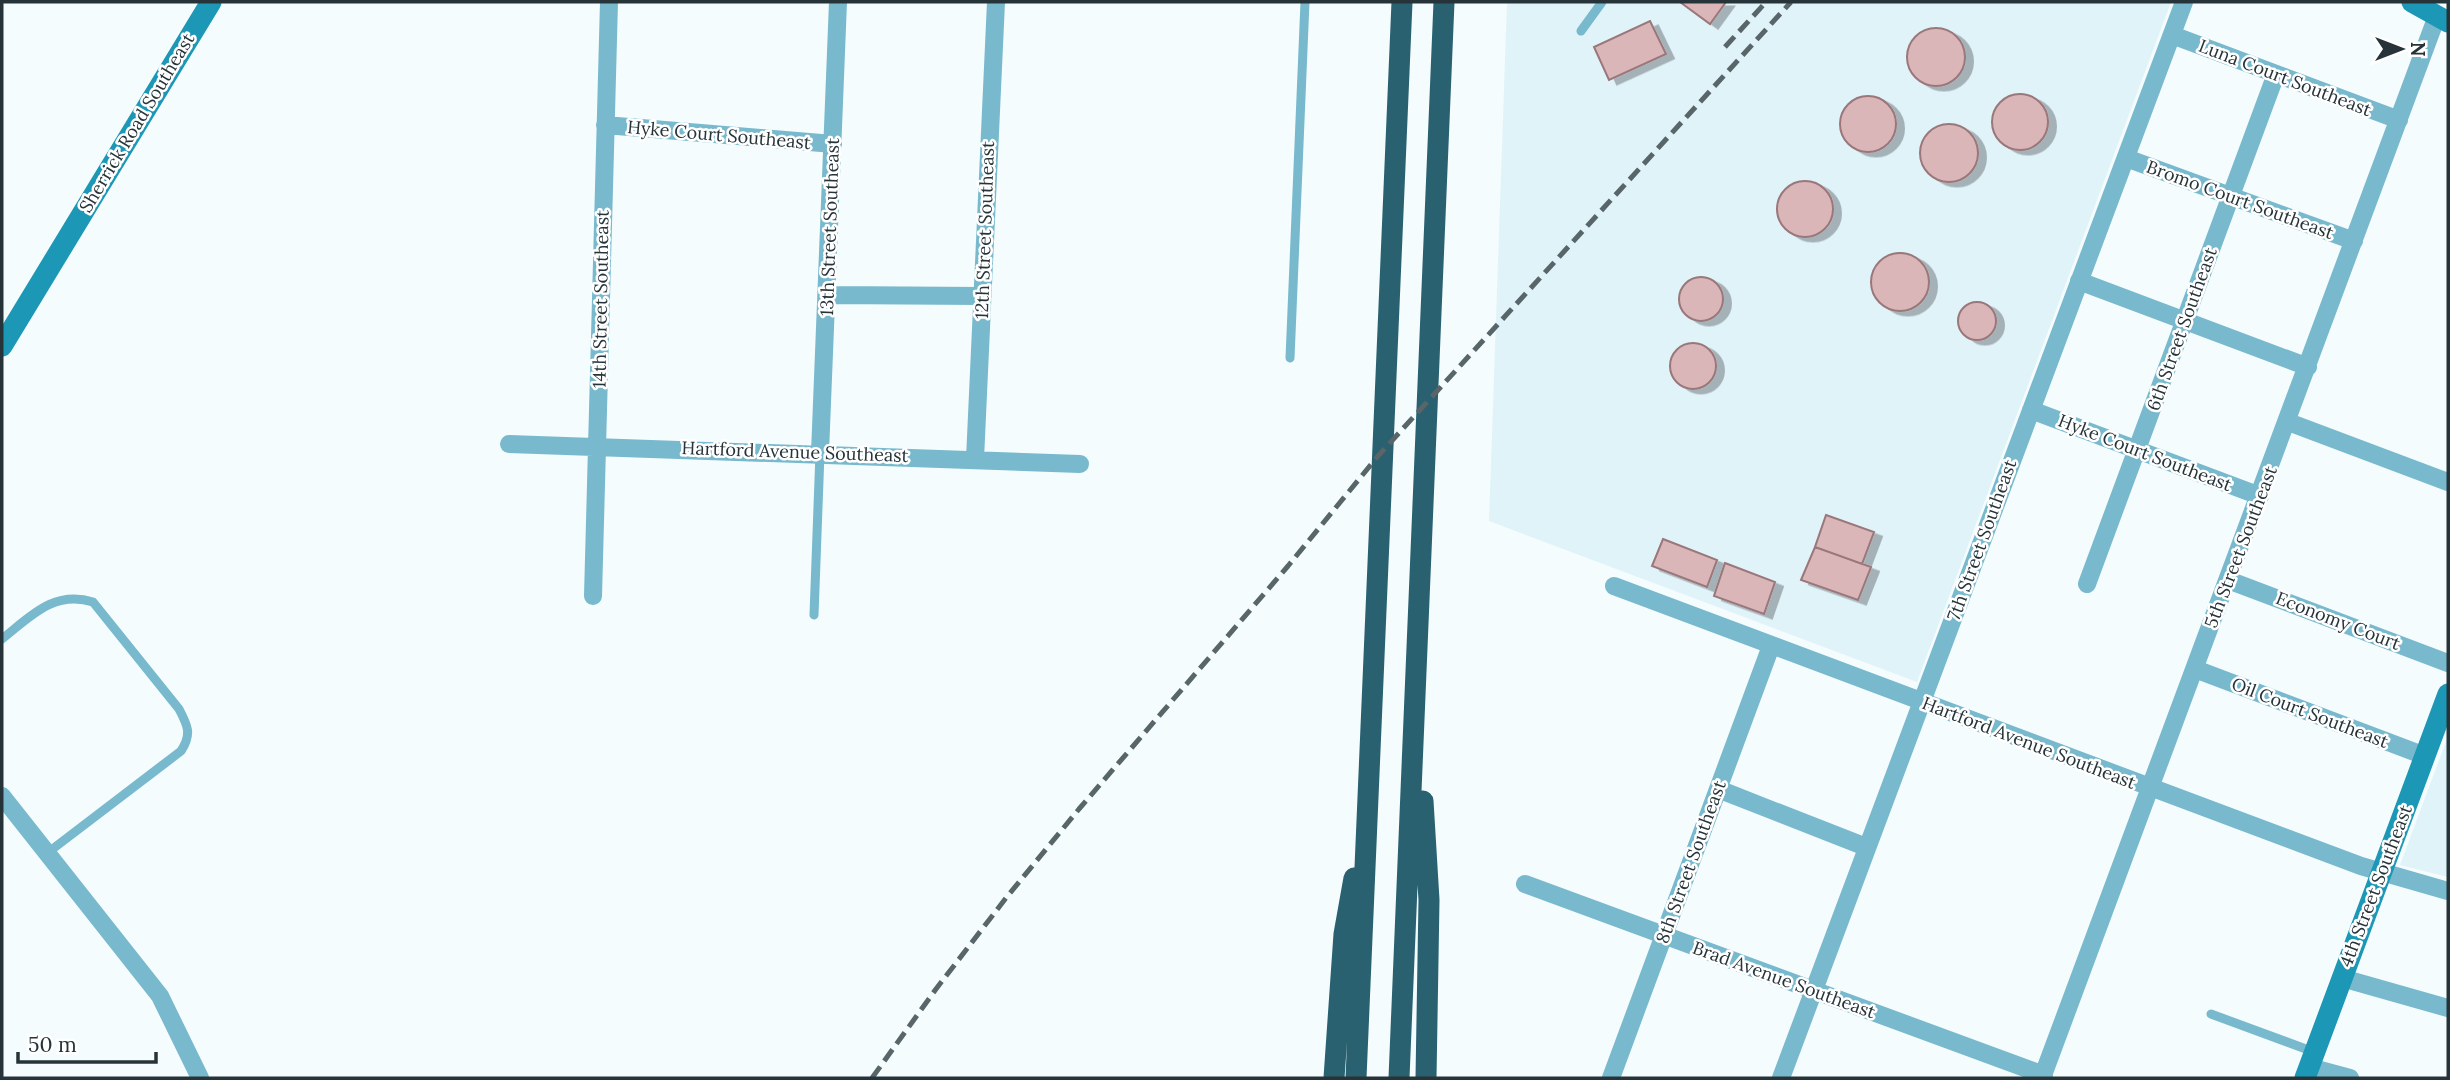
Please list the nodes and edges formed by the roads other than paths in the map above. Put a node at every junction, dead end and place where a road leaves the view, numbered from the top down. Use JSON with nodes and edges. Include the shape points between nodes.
{"nodes":[{"id":1,"x":211,"y":2,"type":"edge"},
{"id":2,"x":609,"y":2,"type":"edge"},
{"id":3,"x":838,"y":2,"type":"edge"},
{"id":4,"x":996,"y":2,"type":"edge"},
{"id":5,"x":1305,"y":2,"type":"edge"},
{"id":6,"x":1402,"y":2,"type":"edge"},
{"id":7,"x":1444,"y":2,"type":"edge"},
{"id":8,"x":1602,"y":2,"type":"edge"},
{"id":9,"x":2184,"y":2,"type":"edge"},
{"id":10,"x":2412,"y":2,"type":"edge"},
{"id":11,"x":2442,"y":19,"type":"edge"},
{"id":12,"x":1581,"y":31,"type":"dead end"},
{"id":13,"x":2172,"y":35,"type":"junction"},
{"id":14,"x":2276,"y":74,"type":"junction"},
{"id":15,"x":2399,"y":120,"type":"junction"},
{"id":16,"x":605,"y":125,"type":"junction"},
{"id":17,"x":833,"y":145,"type":"junction"},
{"id":18,"x":2126,"y":158,"type":"junction"},
{"id":19,"x":2231,"y":197,"type":"junction"},
{"id":20,"x":2354,"y":242,"type":"junction"},
{"id":21,"x":2079,"y":281,"type":"junction"},
{"id":22,"x":828,"y":295,"type":"junction"},
{"id":23,"x":982,"y":296,"type":"junction"},
{"id":24,"x":2185,"y":321,"type":"junction"},
{"id":25,"x":2,"y":346,"type":"edge"},
{"id":26,"x":1290,"y":358,"type":"dead end"},
{"id":27,"x":2308,"y":367,"type":"junction"},
{"id":28,"x":2031,"y":410,"type":"junction"},
{"id":29,"x":2288,"y":422,"type":"junction"},
{"id":30,"x":509,"y":443,"type":"dead end"},
{"id":31,"x":597,"y":445,"type":"junction"},
{"id":32,"x":2137,"y":449,"type":"junction"},
{"id":33,"x":820,"y":453,"type":"junction"},
{"id":34,"x":975,"y":459,"type":"junction"},
{"id":35,"x":1080,"y":464,"type":"dead end"},
{"id":36,"x":2448,"y":482,"type":"edge"},
{"id":37,"x":2260,"y":496,"type":"junction"},
{"id":38,"x":2228,"y":580,"type":"junction"},
{"id":39,"x":2087,"y":584,"type":"dead end"},
{"id":40,"x":1614,"y":586,"type":"dead end"},
{"id":41,"x":593,"y":596,"type":"dead end"},
{"id":42,"x":814,"y":615,"type":"dead end"},
{"id":43,"x":2,"y":639,"type":"edge"},
{"id":44,"x":1771,"y":646,"type":"junction"},
{"id":45,"x":2448,"y":663,"type":"edge"},
{"id":46,"x":2196,"y":669,"type":"junction"},
{"id":47,"x":1416,"y":678,"type":"junction"},
{"id":48,"x":2448,"y":694,"type":"edge"},
{"id":49,"x":1922,"y":703,"type":"junction"},
{"id":50,"x":2425,"y":756,"type":"junction"},
{"id":51,"x":1718,"y":789,"type":"junction"},
{"id":52,"x":2151,"y":789,"type":"junction"},
{"id":53,"x":2,"y":796,"type":"edge"},
{"id":54,"x":1368,"y":807,"type":"junction"},
{"id":55,"x":1866,"y":847,"type":"junction"},
{"id":56,"x":46,"y":854,"type":"junction"},
{"id":57,"x":2381,"y":873,"type":"junction"},
{"id":58,"x":1525,"y":884,"type":"dead end"},
{"id":59,"x":2448,"y":891,"type":"edge"},
{"id":60,"x":1663,"y":935,"type":"junction"},
{"id":61,"x":2342,"y":978,"type":"junction"},
{"id":62,"x":1813,"y":990,"type":"junction"},
{"id":63,"x":2448,"y":1008,"type":"edge"},
{"id":64,"x":2211,"y":1014,"type":"dead end"},
{"id":65,"x":2309,"y":1066,"type":"edge"},
{"id":66,"x":2043,"y":1077,"type":"edge"},
{"id":67,"x":200,"y":1078,"type":"edge"},
{"id":68,"x":1334,"y":1078,"type":"edge"},
{"id":69,"x":1356,"y":1078,"type":"edge"},
{"id":70,"x":1399,"y":1078,"type":"edge"},
{"id":71,"x":1426,"y":1078,"type":"edge"},
{"id":72,"x":1611,"y":1078,"type":"edge"},
{"id":73,"x":1781,"y":1078,"type":"edge"},
{"id":74,"x":2350,"y":1078,"type":"edge"}],
"edges":[{"from":1,"to":25,"type":"street","name":"Sherrick Road Southeast"},
{"from":2,"to":16,"type":"street","name":"14th Street Southeast"},
{"from":3,"to":17,"type":"street","name":"13th Street Southeast"},
{"from":4,"to":23,"type":"street","name":"12th Street Southeast"},
{"from":5,"to":26,"type":"lane"},
{"from":6,"to":54,"type":"highway"},
{"from":7,"to":47,"type":"highway"},
{"from":8,"to":12,"type":"lane"},
{"from":9,"to":13,"type":"street","name":"7th Street Southeast"},
{"from":10,"to":11,"type":"street"},
{"from":11,"to":15,"type":"street","name":"5th Street Southeast"},
{"from":13,"to":14,"type":"street","name":"Luna Court Southeast"},
{"from":13,"to":18,"type":"street","name":"7th Street Southeast"},
{"from":14,"to":15,"type":"street","name":"Luna Court Southeast"},
{"from":14,"to":19,"type":"street","name":"6th Street Southeast"},
{"from":15,"to":20,"type":"street","name":"5th Street Southeast"},
{"from":16,"to":17,"type":"street","name":"Hyke Court Southeast"},
{"from":16,"to":31,"type":"street","name":"14th Street Southeast"},
{"from":17,"to":22,"type":"street","name":"13th Street Southeast"},
{"from":18,"to":19,"type":"street","name":"Bromo Court Southeast"},
{"from":18,"to":21,"type":"street","name":"7th Street Southeast"},
{"from":19,"to":20,"type":"street","name":"Bromo Court Southeast"},
{"from":19,"to":24,"type":"street","name":"6th Street Southeast"},
{"from":20,"to":27,"type":"street","name":"5th Street Southeast"},
{"from":21,"to":24,"type":"street"},
{"from":21,"to":28,"type":"street","name":"7th Street Southeast"},
{"from":22,"to":23,"type":"street"},
{"from":22,"to":33,"type":"street","name":"13th Street Southeast"},
{"from":23,"to":34,"type":"street","name":"12th Street Southeast"},
{"from":24,"to":27,"type":"street"},
{"from":24,"to":32,"type":"street","name":"6th Street Southeast"},
{"from":27,"to":29,"type":"street","name":"5th Street Southeast"},
{"from":28,"to":32,"type":"street","name":"Hyke Court Southeast"},
{"from":28,"to":49,"type":"street","name":"7th Street Southeast"},
{"from":29,"to":36,"type":"street"},
{"from":29,"to":37,"type":"street","name":"5th Street Southeast"},
{"from":30,"to":31,"type":"street","name":"Hartford Avenue Southeast"},
{"from":31,"to":33,"type":"street","name":"Hartford Avenue Southeast"},
{"from":31,"to":41,"type":"street","name":"14th Street Southeast"},
{"from":32,"to":37,"type":"street","name":"Hyke Court Southeast"},
{"from":32,"to":39,"type":"street","name":"6th Street Southeast"},
{"from":33,"to":34,"type":"street","name":"Hartford Avenue Southeast"},
{"from":33,"to":42,"type":"lane"},
{"from":34,"to":35,"type":"street","name":"Hartford Avenue Southeast"},
{"from":37,"to":38,"type":"street","name":"5th Street Southeast"},
{"from":38,"to":45,"type":"street","name":"Economy Court"},
{"from":38,"to":46,"type":"street","name":"5th Street Southeast"},
{"from":40,"to":44,"type":"street","name":"Hartford Avenue Southeast"},
{"from":43,"to":56,"type":"lane","via":[[60,599],[93,602],[187,724],[188,739],[181,751]]},
{"from":44,"to":49,"type":"street","name":"Hartford Avenue Southeast"},
{"from":44,"to":51,"type":"street","name":"8th Street Southeast"},
{"from":46,"to":50,"type":"street","name":"Oil Court Southeast"},
{"from":46,"to":52,"type":"street","name":"5th Street Southeast"},
{"from":47,"to":70,"type":"highway"},
{"from":47,"to":71,"type":"highway","via":[[1429,900]]},
{"from":48,"to":50,"type":"street","name":"4th Street Southeast"},
{"from":49,"to":52,"type":"street","name":"Hartford Avenue Southeast"},
{"from":49,"to":55,"type":"street","name":"7th Street Southeast"},
{"from":50,"to":57,"type":"street","name":"4th Street Southeast"},
{"from":51,"to":55,"type":"street"},
{"from":51,"to":60,"type":"street","name":"8th Street Southeast"},
{"from":52,"to":57,"type":"street","name":"Hartford Avenue Southeast"},
{"from":52,"to":66,"type":"street","name":"5th Street Southeast"},
{"from":53,"to":56,"type":"street"},
{"from":54,"to":68,"type":"highway","via":[[1344,934]]},
{"from":54,"to":69,"type":"highway"},
{"from":55,"to":62,"type":"street","name":"7th Street Southeast"},
{"from":56,"to":67,"type":"street","via":[[160,996]]},
{"from":57,"to":59,"type":"street","name":"Hartford Avenue Southeast"},
{"from":57,"to":61,"type":"street","name":"4th Street Southeast"},
{"from":58,"to":60,"type":"street","name":"Brad Avenue Southeast"},
{"from":60,"to":62,"type":"street","name":"Brad Avenue Southeast"},
{"from":60,"to":72,"type":"street","name":"8th Street Southeast"},
{"from":61,"to":63,"type":"street"},
{"from":61,"to":65,"type":"street","name":"4th Street Southeast"},
{"from":62,"to":66,"type":"street","name":"Brad Avenue Southeast"},
{"from":62,"to":73,"type":"street","name":"7th Street Southeast"},
{"from":64,"to":65,"type":"lane"},
{"from":65,"to":74,"type":"street"}]}
